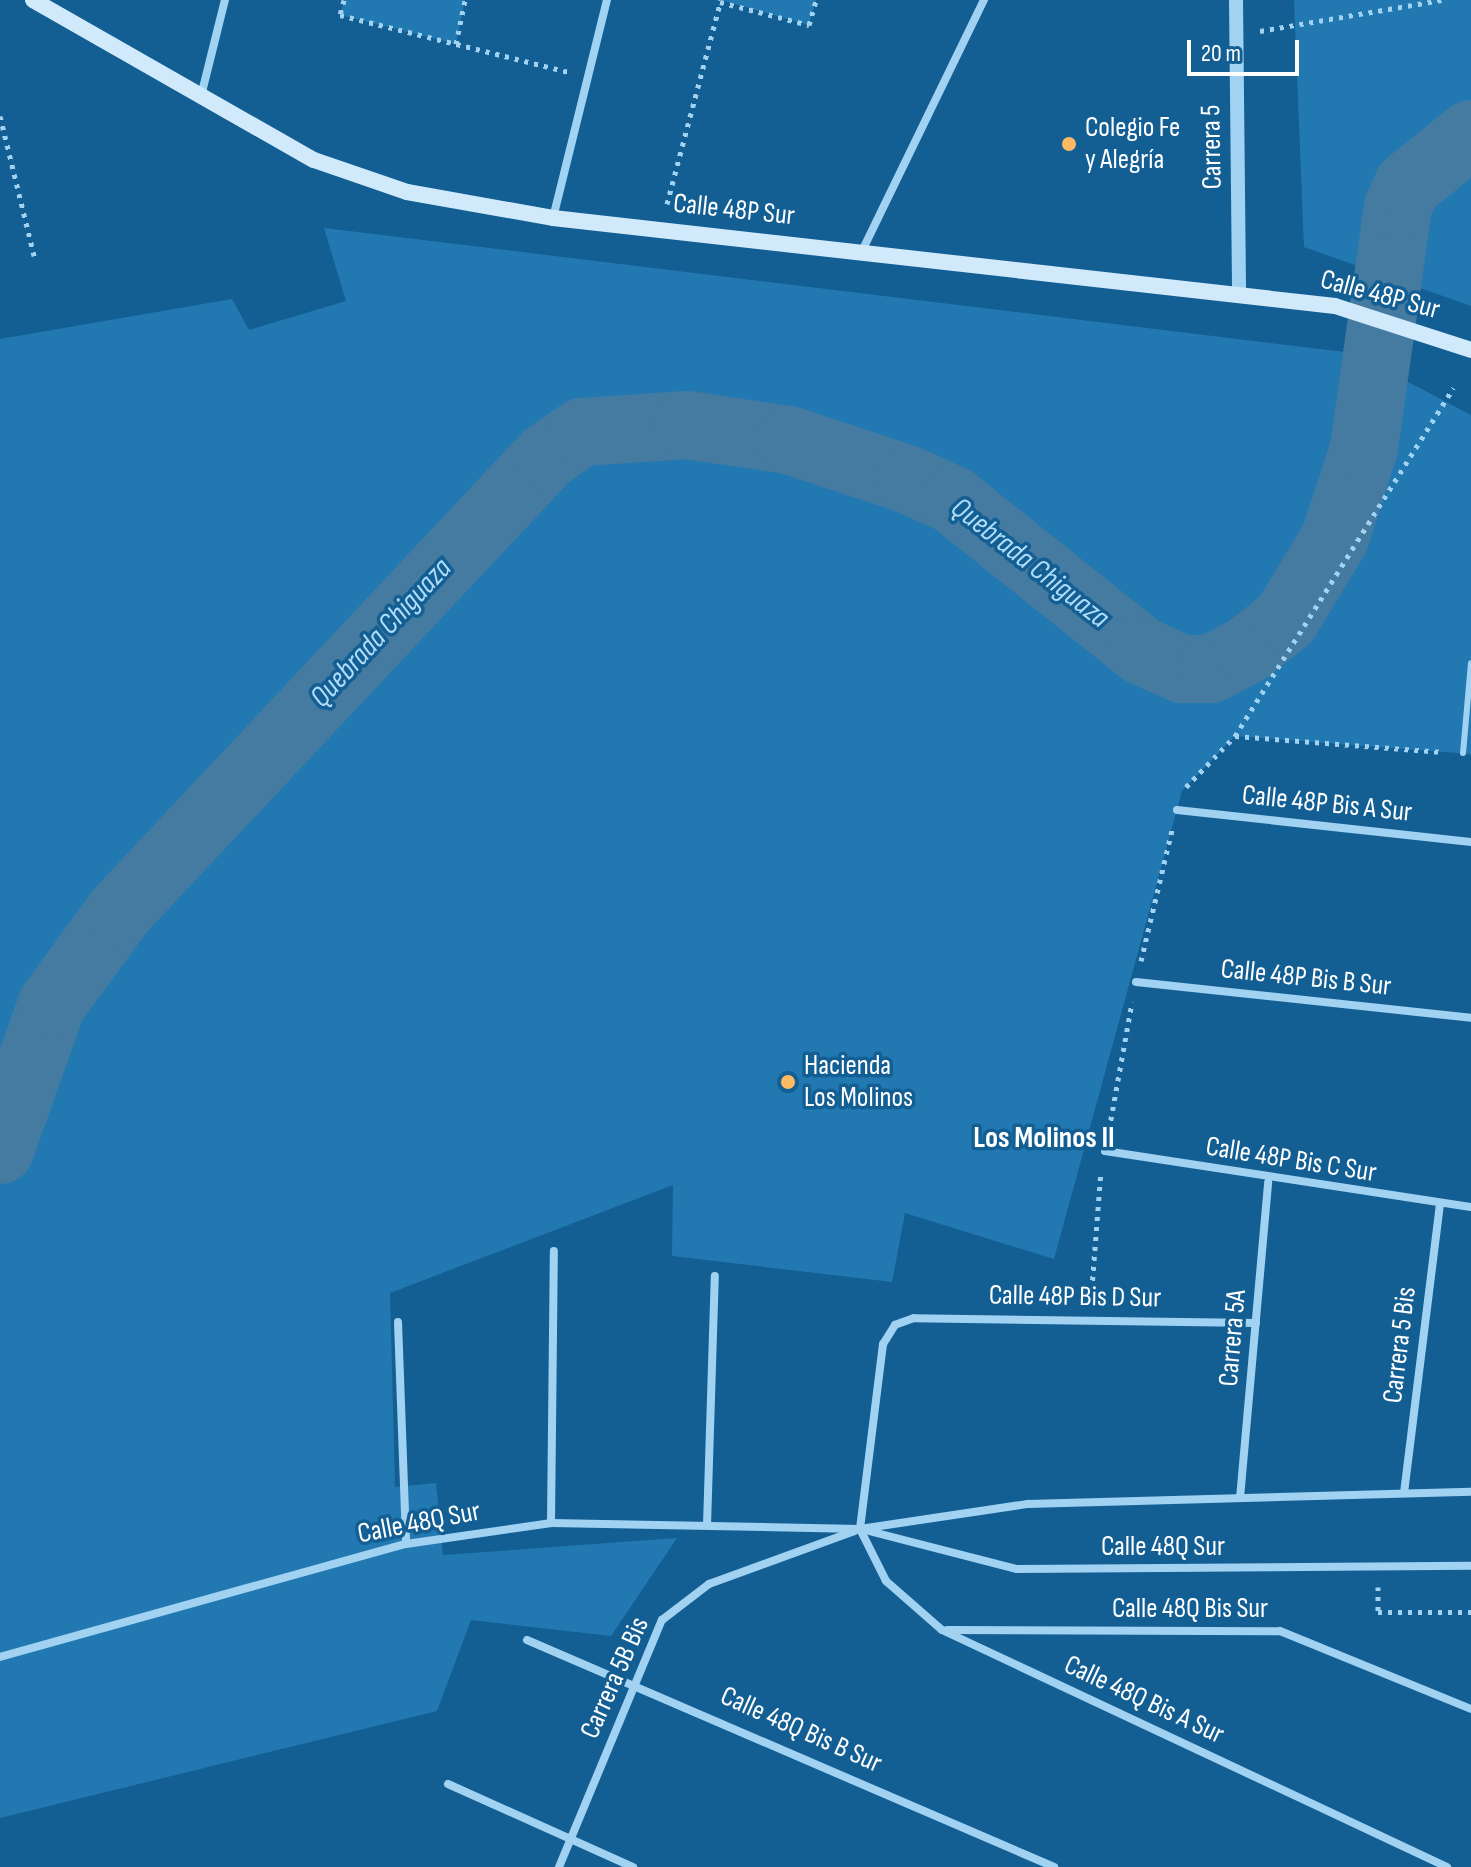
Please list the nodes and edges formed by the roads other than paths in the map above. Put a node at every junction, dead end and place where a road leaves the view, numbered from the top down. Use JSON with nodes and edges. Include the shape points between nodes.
{"nodes":[{"id":1,"x":33,"y":0,"type":"edge"},
{"id":2,"x":225,"y":0,"type":"edge"},
{"id":3,"x":607,"y":0,"type":"edge"},
{"id":4,"x":984,"y":0,"type":"edge"},
{"id":5,"x":1236,"y":0,"type":"edge"},
{"id":6,"x":201,"y":97,"type":"junction"},
{"id":7,"x":553,"y":218,"type":"junction"},
{"id":8,"x":863,"y":249,"type":"junction"},
{"id":9,"x":1239,"y":293,"type":"junction"},
{"id":10,"x":1471,"y":350,"type":"edge"},
{"id":11,"x":1471,"y":663,"type":"edge"},
{"id":12,"x":1463,"y":753,"type":"road end"},
{"id":13,"x":1177,"y":810,"type":"road end"},
{"id":14,"x":1471,"y":842,"type":"edge"},
{"id":15,"x":1136,"y":982,"type":"road end"},
{"id":16,"x":1471,"y":1018,"type":"edge"},
{"id":17,"x":1105,"y":1151,"type":"road end"},
{"id":18,"x":1268,"y":1182,"type":"junction"},
{"id":19,"x":1440,"y":1203,"type":"junction"},
{"id":20,"x":1471,"y":1207,"type":"edge"},
{"id":21,"x":554,"y":1251,"type":"dead end"},
{"id":22,"x":715,"y":1276,"type":"dead end"},
{"id":23,"x":398,"y":1322,"type":"dead end"},
{"id":24,"x":1256,"y":1323,"type":"junction"},
{"id":25,"x":1471,"y":1492,"type":"edge"},
{"id":26,"x":1404,"y":1493,"type":"junction"},
{"id":27,"x":1240,"y":1498,"type":"junction"},
{"id":28,"x":551,"y":1523,"type":"junction"},
{"id":29,"x":707,"y":1525,"type":"junction"},
{"id":30,"x":860,"y":1529,"type":"junction"},
{"id":31,"x":406,"y":1544,"type":"junction"},
{"id":32,"x":1471,"y":1566,"type":"edge"},
{"id":33,"x":942,"y":1630,"type":"junction"},
{"id":34,"x":527,"y":1640,"type":"dead end"},
{"id":35,"x":0,"y":1657,"type":"edge"},
{"id":36,"x":635,"y":1681,"type":"junction"},
{"id":37,"x":1471,"y":1709,"type":"edge"},
{"id":38,"x":448,"y":1784,"type":"dead end"},
{"id":39,"x":572,"y":1839,"type":"junction"},
{"id":40,"x":559,"y":1867,"type":"edge"},
{"id":41,"x":633,"y":1867,"type":"edge"},
{"id":42,"x":1054,"y":1867,"type":"edge"},
{"id":43,"x":1447,"y":1867,"type":"edge"}],
"edges":[{"from":1,"to":6,"type":"main road","name":"Calle 48P Sur"},
{"from":2,"to":6,"type":"street"},
{"from":3,"to":7,"type":"street"},
{"from":4,"to":8,"type":"street"},
{"from":5,"to":9,"type":"street","name":"Carrera 5"},
{"from":6,"to":7,"type":"main road","name":"Calle 48P Sur","via":[[357,178]]},
{"from":7,"to":8,"type":"main road","name":"Calle 48P Sur"},
{"from":8,"to":9,"type":"main road","name":"Calle 48P Sur"},
{"from":9,"to":10,"type":"main road","name":"Calle 48P Sur","via":[[1335,306],[1432,333]]},
{"from":11,"to":12,"type":"lane"},
{"from":13,"to":14,"type":"street","name":"Calle 48P Bis A Sur"},
{"from":15,"to":16,"type":"street","name":"Calle 48P Bis B Sur"},
{"from":17,"to":18,"type":"street","name":"Calle 48P Bis C Sur"},
{"from":18,"to":19,"type":"street","name":"Calle 48P Bis C Sur"},
{"from":18,"to":24,"type":"street","name":"Carrera 5A"},
{"from":19,"to":20,"type":"street","name":"Calle 48P Bis C Sur"},
{"from":19,"to":26,"type":"street","name":"Carrera 5 Bis"},
{"from":21,"to":28,"type":"street"},
{"from":22,"to":29,"type":"street"},
{"from":23,"to":31,"type":"street"},
{"from":24,"to":27,"type":"street","name":"Carrera 5A"},
{"from":24,"to":30,"type":"street","name":"Calle 48P Bis D Sur","via":[[1091,1317],[914,1318],[895,1325],[883,1344]]},
{"from":25,"to":26,"type":"street","name":"Calle 48Q Sur"},
{"from":26,"to":27,"type":"street","name":"Calle 48Q Sur"},
{"from":27,"to":30,"type":"street","name":"Calle 48Q Sur","via":[[1028,1504]]},
{"from":28,"to":29,"type":"street","name":"Calle 48Q Sur"},
{"from":28,"to":31,"type":"street","name":"Calle 48Q Sur"},
{"from":29,"to":30,"type":"street","name":"Calle 48Q Sur"},
{"from":30,"to":32,"type":"street","name":"Calle 48Q Sur","via":[[1017,1569]]},
{"from":30,"to":33,"type":"street","name":"Calle 48Q Bis A Sur","via":[[886,1581]]},
{"from":30,"to":36,"type":"street","name":"Carrera 5B Bis","via":[[680,1600],[662,1620]]},
{"from":31,"to":35,"type":"street","name":"Calle 48Q Sur"},
{"from":33,"to":37,"type":"street","name":"Calle 48Q Bis Sur","via":[[1280,1631]]},
{"from":33,"to":43,"type":"street","name":"Calle 48Q Bis A Sur"},
{"from":34,"to":36,"type":"street","name":"Calle 48Q Bis B Sur"},
{"from":36,"to":39,"type":"street","name":"Carrera 5B Bis"},
{"from":36,"to":42,"type":"street","name":"Calle 48Q Bis B Sur"},
{"from":38,"to":39,"type":"street"},
{"from":39,"to":40,"type":"street","name":"Carrera 5B Bis"},
{"from":39,"to":41,"type":"street"}]}
